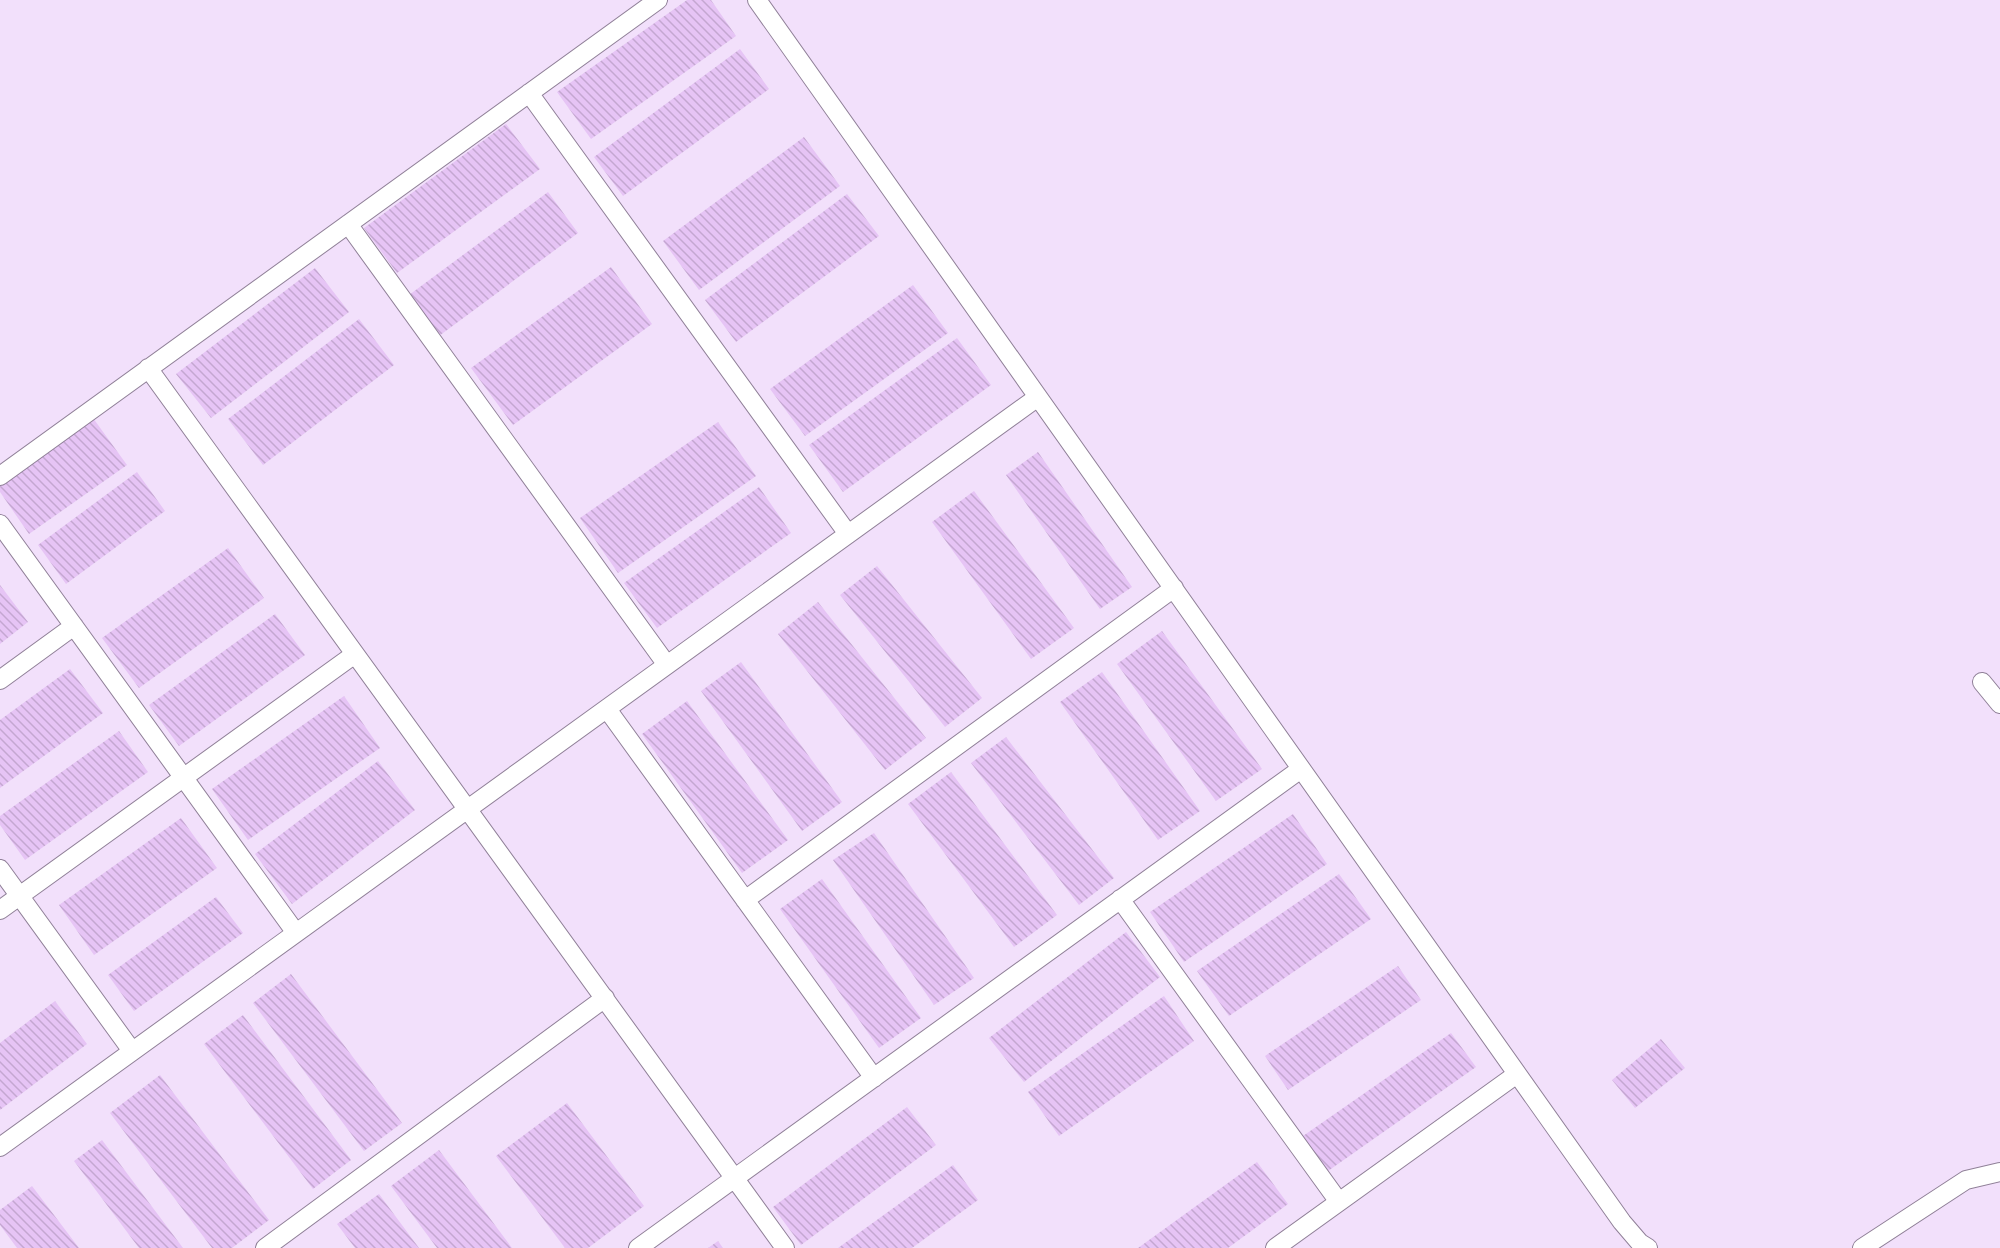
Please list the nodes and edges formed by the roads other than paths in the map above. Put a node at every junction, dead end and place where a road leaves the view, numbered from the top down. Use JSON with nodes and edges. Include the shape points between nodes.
{"nodes":[{"id":1,"x":658,"y":0,"type":"edge"},
{"id":2,"x":757,"y":0,"type":"edge"},
{"id":3,"x":529,"y":93,"type":"junction"},
{"id":4,"x":348,"y":224,"type":"junction"},
{"id":5,"x":148,"y":368,"type":"junction"},
{"id":6,"x":1038,"y":397,"type":"junction"},
{"id":7,"x":0,"y":476,"type":"edge"},
{"id":8,"x":0,"y":524,"type":"edge"},
{"id":9,"x":848,"y":534,"type":"junction"},
{"id":10,"x":1174,"y":588,"type":"junction"},
{"id":11,"x":74,"y":626,"type":"junction"},
{"id":12,"x":355,"y":654,"type":"junction"},
{"id":13,"x":667,"y":665,"type":"junction"},
{"id":14,"x":0,"y":680,"type":"edge"},
{"id":15,"x":1982,"y":682,"type":"dead end"},
{"id":16,"x":2000,"y":704,"type":"edge"},
{"id":17,"x":607,"y":709,"type":"junction"},
{"id":18,"x":1301,"y":769,"type":"junction"},
{"id":19,"x":184,"y":777,"type":"junction"},
{"id":20,"x":468,"y":809,"type":"junction"},
{"id":21,"x":0,"y":869,"type":"edge"},
{"id":22,"x":20,"y":896,"type":"junction"},
{"id":23,"x":1120,"y":899,"type":"junction"},
{"id":24,"x":745,"y":900,"type":"junction"},
{"id":25,"x":0,"y":910,"type":"edge"},
{"id":26,"x":297,"y":933,"type":"junction"},
{"id":27,"x":604,"y":998,"type":"junction"},
{"id":28,"x":132,"y":1051,"type":"junction"},
{"id":29,"x":1517,"y":1074,"type":"junction"},
{"id":30,"x":874,"y":1078,"type":"junction"},
{"id":31,"x":0,"y":1147,"type":"edge"},
{"id":32,"x":2000,"y":1172,"type":"edge"},
{"id":33,"x":735,"y":1178,"type":"junction"},
{"id":34,"x":1339,"y":1202,"type":"junction"},
{"id":35,"x":264,"y":1248,"type":"edge"},
{"id":36,"x":638,"y":1248,"type":"edge"},
{"id":37,"x":785,"y":1248,"type":"edge"},
{"id":38,"x":1275,"y":1248,"type":"edge"},
{"id":39,"x":1648,"y":1248,"type":"edge"},
{"id":40,"x":1862,"y":1248,"type":"edge"}],
"edges":[{"from":1,"to":3,"type":"lane"},
{"from":2,"to":6,"type":"lane"},
{"from":3,"to":4,"type":"lane"},
{"from":3,"to":9,"type":"lane"},
{"from":4,"to":5,"type":"lane"},
{"from":4,"to":13,"type":"lane"},
{"from":5,"to":7,"type":"lane"},
{"from":5,"to":12,"type":"lane"},
{"from":6,"to":9,"type":"lane"},
{"from":6,"to":10,"type":"lane"},
{"from":8,"to":11,"type":"lane"},
{"from":9,"to":13,"type":"lane"},
{"from":10,"to":18,"type":"lane"},
{"from":10,"to":24,"type":"lane"},
{"from":11,"to":14,"type":"lane"},
{"from":11,"to":19,"type":"lane"},
{"from":12,"to":19,"type":"lane"},
{"from":12,"to":20,"type":"lane"},
{"from":13,"to":17,"type":"lane"},
{"from":15,"to":16,"type":"lane"},
{"from":17,"to":20,"type":"lane"},
{"from":17,"to":24,"type":"lane"},
{"from":18,"to":23,"type":"lane"},
{"from":18,"to":29,"type":"lane"},
{"from":19,"to":22,"type":"lane"},
{"from":19,"to":26,"type":"lane"},
{"from":20,"to":26,"type":"lane"},
{"from":20,"to":27,"type":"lane"},
{"from":21,"to":22,"type":"lane"},
{"from":22,"to":25,"type":"lane"},
{"from":22,"to":28,"type":"lane"},
{"from":23,"to":30,"type":"lane"},
{"from":23,"to":34,"type":"lane"},
{"from":24,"to":30,"type":"lane"},
{"from":26,"to":28,"type":"lane"},
{"from":27,"to":33,"type":"lane"},
{"from":27,"to":35,"type":"lane"},
{"from":28,"to":31,"type":"lane"},
{"from":29,"to":34,"type":"lane"},
{"from":29,"to":39,"type":"lane","via":[[1622,1222]]},
{"from":30,"to":33,"type":"lane"},
{"from":32,"to":40,"type":"lane","via":[[1966,1180]]},
{"from":33,"to":36,"type":"lane"},
{"from":33,"to":37,"type":"lane"},
{"from":34,"to":38,"type":"lane"}]}
